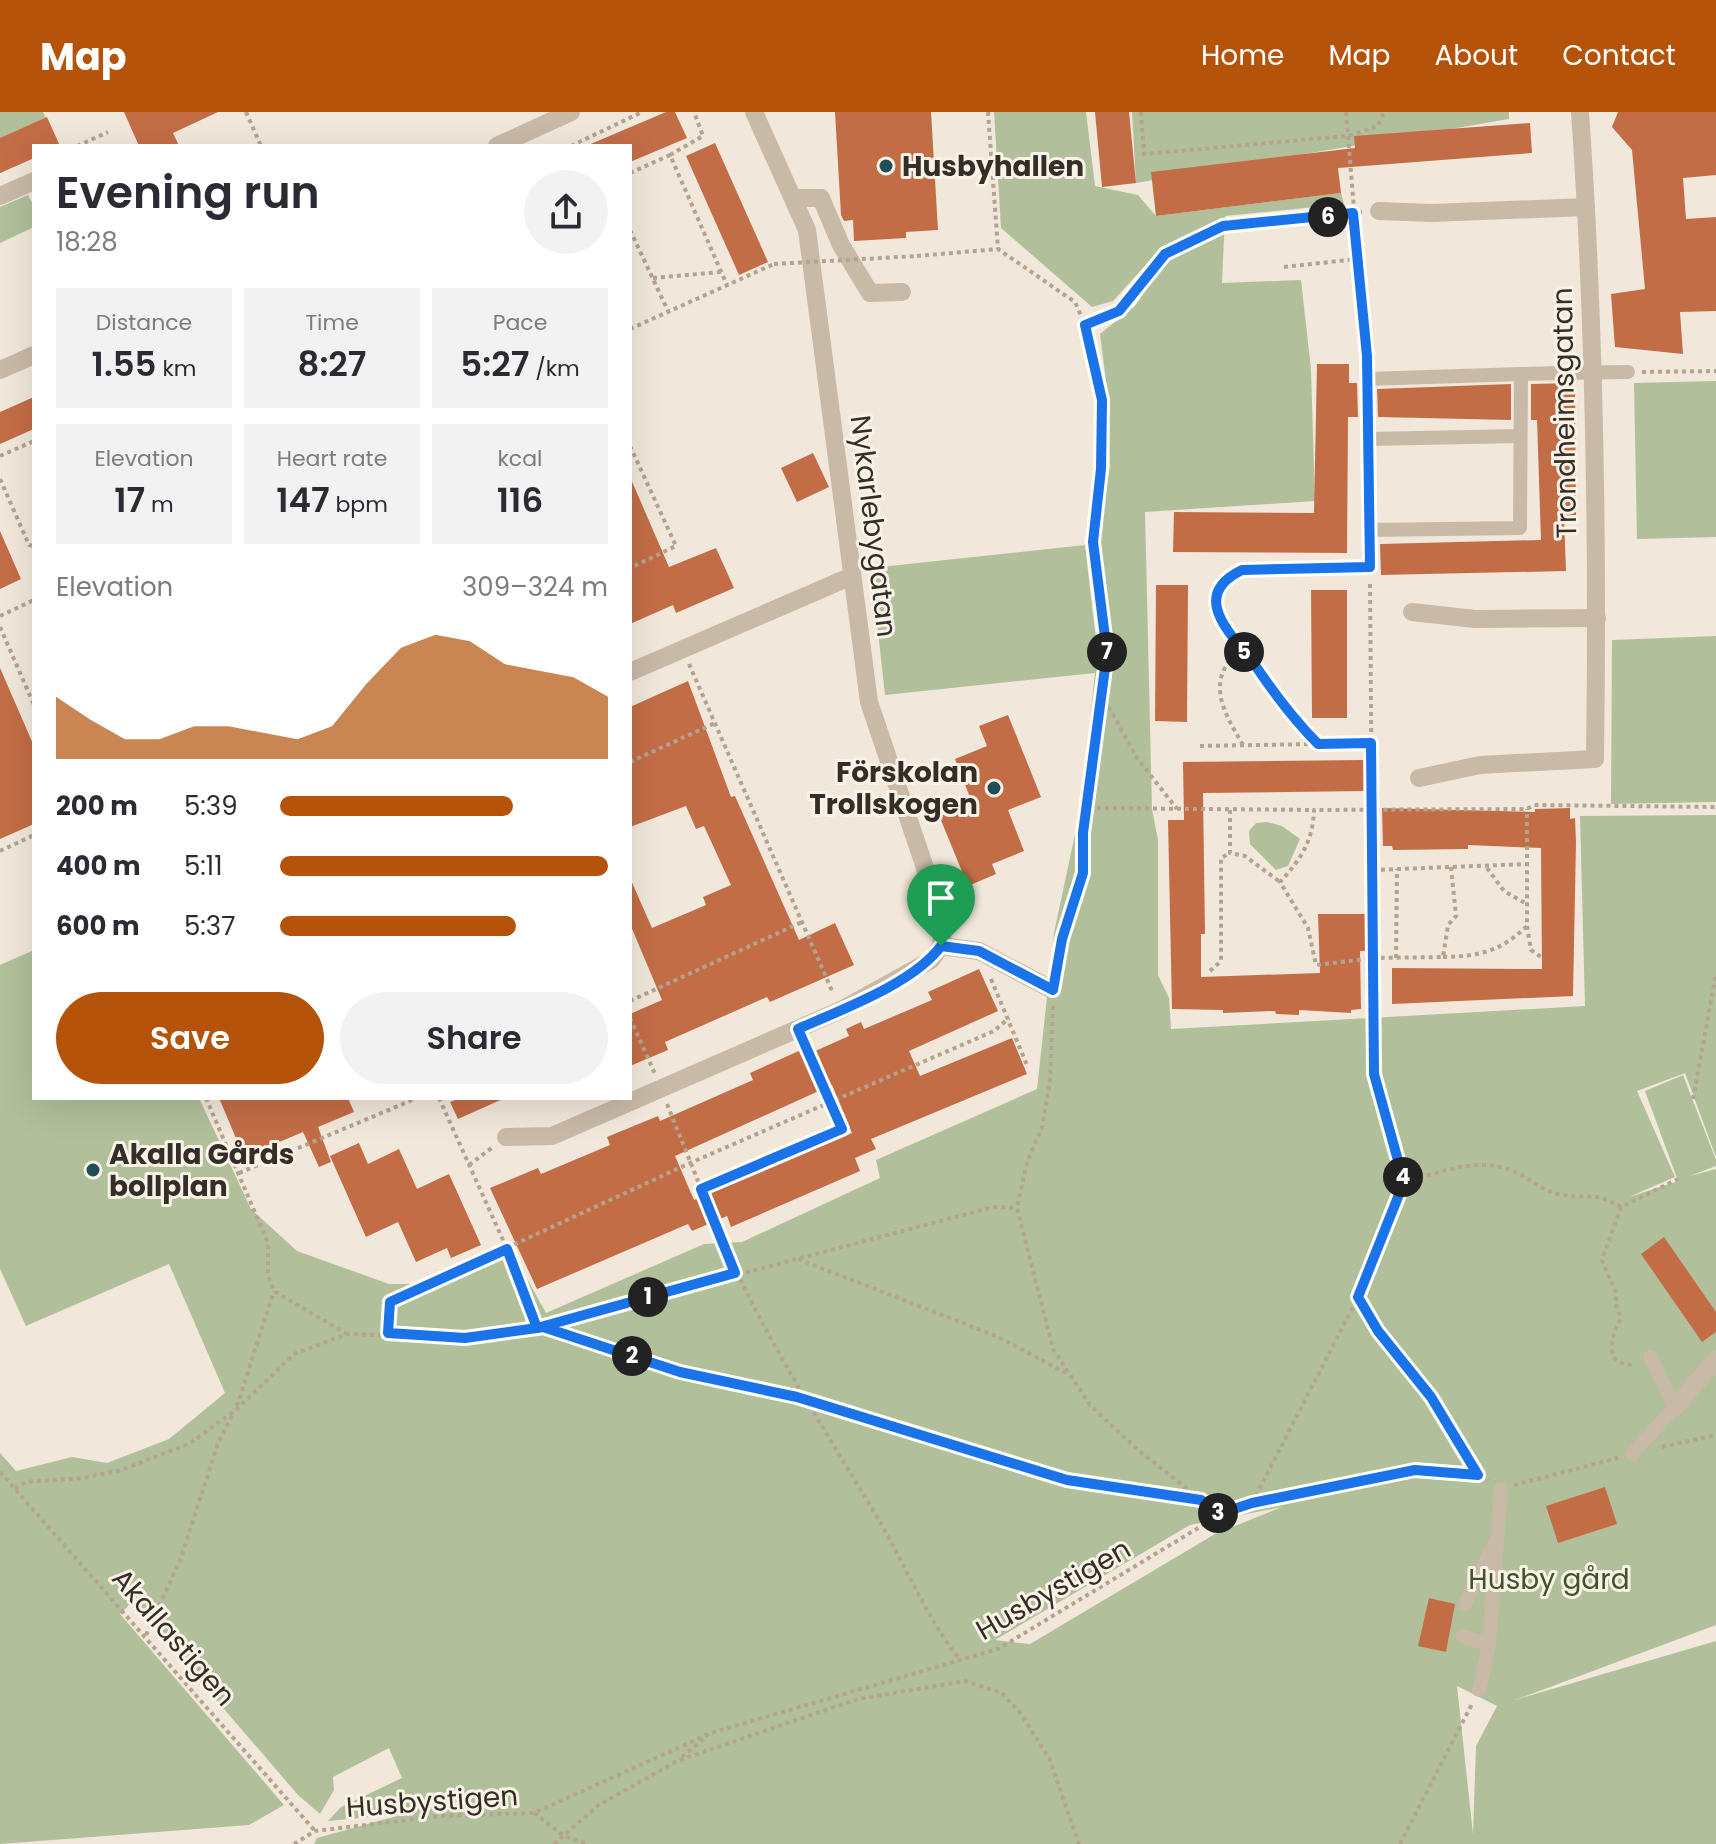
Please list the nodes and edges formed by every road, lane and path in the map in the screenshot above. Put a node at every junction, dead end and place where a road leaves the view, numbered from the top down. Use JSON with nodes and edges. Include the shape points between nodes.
{"nodes":[{"id":1,"x":246,"y":112,"type":"edge"},
{"id":2,"x":571,"y":112,"type":"edge"},
{"id":3,"x":642,"y":112,"type":"edge"},
{"id":4,"x":694,"y":112,"type":"edge"},
{"id":5,"x":754,"y":112,"type":"edge"},
{"id":6,"x":988,"y":112,"type":"edge"},
{"id":7,"x":1141,"y":112,"type":"edge"},
{"id":8,"x":1346,"y":112,"type":"edge"},
{"id":9,"x":1384,"y":112,"type":"edge"},
{"id":10,"x":1580,"y":112,"type":"edge"},
{"id":11,"x":108,"y":132,"type":"dead end"},
{"id":12,"x":1348,"y":136,"type":"junction"},
{"id":13,"x":81,"y":144,"type":"edge"},
{"id":14,"x":260,"y":144,"type":"edge"},
{"id":15,"x":501,"y":144,"type":"edge"},
{"id":16,"x":575,"y":144,"type":"edge"},
{"id":17,"x":670,"y":155,"type":"junction"},
{"id":18,"x":632,"y":172,"type":"edge"},
{"id":19,"x":32,"y":182,"type":"edge"},
{"id":20,"x":0,"y":196,"type":"edge"},
{"id":21,"x":794,"y":198,"type":"junction"},
{"id":22,"x":1586,"y":207,"type":"junction"},
{"id":23,"x":1379,"y":211,"type":"dead end"},
{"id":24,"x":1353,"y":213,"type":"junction"},
{"id":25,"x":632,"y":234,"type":"edge"},
{"id":26,"x":998,"y":249,"type":"junction"},
{"id":27,"x":1357,"y":259,"type":"junction"},
{"id":28,"x":1284,"y":267,"type":"dead end"},
{"id":29,"x":722,"y":272,"type":"junction"},
{"id":30,"x":653,"y":278,"type":"junction"},
{"id":31,"x":727,"y":285,"type":"junction"},
{"id":32,"x":902,"y":292,"type":"dead end"},
{"id":33,"x":668,"y":312,"type":"junction"},
{"id":34,"x":632,"y":323,"type":"edge"},
{"id":35,"x":639,"y":325,"type":"junction"},
{"id":36,"x":1085,"y":325,"type":"junction"},
{"id":37,"x":632,"y":328,"type":"edge"},
{"id":38,"x":32,"y":356,"type":"edge"},
{"id":39,"x":0,"y":370,"type":"edge"},
{"id":40,"x":1716,"y":371,"type":"edge"},
{"id":41,"x":1628,"y":372,"type":"joint"},
{"id":42,"x":1521,"y":374,"type":"junction"},
{"id":43,"x":1367,"y":379,"type":"junction"},
{"id":44,"x":1520,"y":436,"type":"junction"},
{"id":45,"x":1368,"y":439,"type":"junction"},
{"id":46,"x":32,"y":442,"type":"edge"},
{"id":47,"x":632,"y":450,"type":"edge"},
{"id":48,"x":0,"y":456,"type":"edge"},
{"id":49,"x":0,"y":479,"type":"edge"},
{"id":50,"x":1369,"y":530,"type":"junction"},
{"id":51,"x":32,"y":546,"type":"edge"},
{"id":52,"x":632,"y":567,"type":"edge"},
{"id":53,"x":1370,"y":567,"type":"junction"},
{"id":54,"x":852,"y":576,"type":"junction"},
{"id":55,"x":32,"y":601,"type":"edge"},
{"id":56,"x":1412,"y":612,"type":"dead end"},
{"id":57,"x":0,"y":616,"type":"edge"},
{"id":58,"x":1597,"y":618,"type":"junction"},
{"id":59,"x":0,"y":627,"type":"edge"},
{"id":60,"x":682,"y":649,"type":"junction"},
{"id":61,"x":1241,"y":649,"type":"junction"},
{"id":62,"x":632,"y":671,"type":"edge"},
{"id":63,"x":1104,"y":698,"type":"junction"},
{"id":64,"x":32,"y":700,"type":"edge"},
{"id":65,"x":715,"y":723,"type":"junction"},
{"id":66,"x":1371,"y":743,"type":"junction"},
{"id":67,"x":1318,"y":744,"type":"junction"},
{"id":68,"x":1243,"y":745,"type":"junction"},
{"id":69,"x":1200,"y":746,"type":"dead end"},
{"id":70,"x":632,"y":761,"type":"edge"},
{"id":71,"x":1419,"y":778,"type":"dead end"},
{"id":72,"x":1716,"y":807,"type":"edge"},
{"id":73,"x":1089,"y":808,"type":"junction"},
{"id":74,"x":1372,"y":809,"type":"junction"},
{"id":75,"x":1527,"y":809,"type":"junction"},
{"id":76,"x":1178,"y":810,"type":"junction"},
{"id":77,"x":1230,"y":810,"type":"junction"},
{"id":78,"x":1314,"y":810,"type":"junction"},
{"id":79,"x":32,"y":836,"type":"edge"},
{"id":80,"x":0,"y":851,"type":"edge"},
{"id":81,"x":1230,"y":853,"type":"junction"},
{"id":82,"x":1527,"y":864,"type":"junction"},
{"id":83,"x":1451,"y":867,"type":"junction"},
{"id":84,"x":1487,"y":868,"type":"junction"},
{"id":85,"x":1397,"y":869,"type":"junction"},
{"id":86,"x":1373,"y":870,"type":"junction"},
{"id":87,"x":1280,"y":882,"type":"junction"},
{"id":88,"x":1527,"y":905,"type":"junction"},
{"id":89,"x":802,"y":922,"type":"junction"},
{"id":90,"x":1527,"y":926,"type":"junction"},
{"id":91,"x":941,"y":946,"type":"junction"},
{"id":92,"x":1443,"y":957,"type":"junction"},
{"id":93,"x":1375,"y":958,"type":"junction"},
{"id":94,"x":1396,"y":958,"type":"junction"},
{"id":95,"x":1544,"y":959,"type":"dead end"},
{"id":96,"x":988,"y":971,"type":"dead end"},
{"id":97,"x":1210,"y":971,"type":"dead end"},
{"id":98,"x":1716,"y":974,"type":"edge"},
{"id":99,"x":1053,"y":990,"type":"junction"},
{"id":100,"x":632,"y":1000,"type":"edge"},
{"id":101,"x":841,"y":1010,"type":"junction"},
{"id":102,"x":1009,"y":1018,"type":"junction"},
{"id":103,"x":798,"y":1029,"type":"junction"},
{"id":104,"x":1027,"y":1065,"type":"dead end"},
{"id":105,"x":1693,"y":1099,"type":"dead end"},
{"id":106,"x":207,"y":1100,"type":"edge"},
{"id":107,"x":412,"y":1100,"type":"edge"},
{"id":108,"x":440,"y":1100,"type":"edge"},
{"id":109,"x":830,"y":1102,"type":"junction"},
{"id":110,"x":506,"y":1137,"type":"joint"},
{"id":111,"x":469,"y":1165,"type":"junction"},
{"id":112,"x":239,"y":1173,"type":"junction"},
{"id":113,"x":1678,"y":1179,"type":"dead end"},
{"id":114,"x":1404,"y":1182,"type":"junction"},
{"id":115,"x":1621,"y":1207,"type":"junction"},
{"id":116,"x":1017,"y":1208,"type":"junction"},
{"id":117,"x":507,"y":1249,"type":"junction"},
{"id":118,"x":796,"y":1258,"type":"junction"},
{"id":119,"x":736,"y":1273,"type":"junction"},
{"id":120,"x":274,"y":1291,"type":"junction"},
{"id":121,"x":1358,"y":1297,"type":"junction"},
{"id":122,"x":540,"y":1327,"type":"junction"},
{"id":123,"x":388,"y":1333,"type":"junction"},
{"id":124,"x":347,"y":1334,"type":"junction"},
{"id":125,"x":1650,"y":1357,"type":"joint"},
{"id":126,"x":1716,"y":1360,"type":"edge"},
{"id":127,"x":1066,"y":1373,"type":"junction"},
{"id":128,"x":805,"y":1400,"type":"junction"},
{"id":129,"x":1675,"y":1407,"type":"junction"},
{"id":130,"x":236,"y":1410,"type":"junction"},
{"id":131,"x":1716,"y":1435,"type":"edge"},
{"id":132,"x":1632,"y":1454,"type":"junction"},
{"id":133,"x":0,"y":1472,"type":"edge"},
{"id":134,"x":1478,"y":1475,"type":"junction"},
{"id":135,"x":15,"y":1489,"type":"junction"},
{"id":136,"x":1501,"y":1489,"type":"junction"},
{"id":137,"x":1201,"y":1500,"type":"junction"},
{"id":138,"x":1252,"y":1503,"type":"junction"},
{"id":139,"x":1219,"y":1514,"type":"junction"},
{"id":140,"x":1497,"y":1537,"type":"junction"},
{"id":141,"x":1465,"y":1604,"type":"dead end"},
{"id":142,"x":146,"y":1635,"type":"junction"},
{"id":143,"x":1462,"y":1636,"type":"dead end"},
{"id":144,"x":1489,"y":1645,"type":"junction"},
{"id":145,"x":960,"y":1660,"type":"junction"},
{"id":146,"x":1479,"y":1690,"type":"joint"},
{"id":147,"x":711,"y":1733,"type":"junction"},
{"id":148,"x":677,"y":1761,"type":"junction"},
{"id":149,"x":534,"y":1813,"type":"junction"},
{"id":150,"x":315,"y":1831,"type":"junction"},
{"id":151,"x":564,"y":1836,"type":"junction"},
{"id":152,"x":294,"y":1844,"type":"edge"},
{"id":153,"x":554,"y":1844,"type":"edge"},
{"id":154,"x":586,"y":1844,"type":"edge"},
{"id":155,"x":1079,"y":1844,"type":"edge"},
{"id":156,"x":1400,"y":1844,"type":"edge"}],
"edges":[{"from":1,"to":14,"type":"path"},
{"from":2,"to":15,"type":"street"},
{"from":3,"to":16,"type":"path"},
{"from":4,"to":17,"type":"path","via":[[703,136]]},
{"from":5,"to":21,"type":"street","name":"Nykarlebygatan"},
{"from":6,"to":26,"type":"path"},
{"from":7,"to":12,"type":"path","via":[[1144,154]]},
{"from":8,"to":12,"type":"path"},
{"from":9,"to":12,"type":"path","via":[[1378,126]]},
{"from":10,"to":22,"type":"street","name":"Trondheimsgatan"},
{"from":11,"to":13,"type":"path"},
{"from":12,"to":24,"type":"path"},
{"from":17,"to":18,"type":"path"},
{"from":17,"to":29,"type":"path"},
{"from":19,"to":20,"type":"street"},
{"from":21,"to":32,"type":"street","via":[[821,198],[870,293]]},
{"from":21,"to":54,"type":"street","name":"Nykarlebygatan","via":[[807,230]]},
{"from":22,"to":23,"type":"street"},
{"from":22,"to":58,"type":"street","name":"Trondheimsgatan"},
{"from":24,"to":27,"type":"path"},
{"from":24,"to":36,"type":"path","via":[[1223,226],[1165,254],[1119,311]]},
{"from":25,"to":30,"type":"path"},
{"from":26,"to":31,"type":"path","bridge":true,"via":[[774,264]]},
{"from":26,"to":36,"type":"path","via":[[1075,302]]},
{"from":27,"to":28,"type":"path"},
{"from":27,"to":43,"type":"path"},
{"from":29,"to":30,"type":"path"},
{"from":29,"to":31,"type":"path"},
{"from":30,"to":33,"type":"path"},
{"from":31,"to":33,"type":"path"},
{"from":33,"to":35,"type":"path"},
{"from":34,"to":35,"type":"path"},
{"from":35,"to":37,"type":"path"},
{"from":36,"to":63,"type":"path","via":[[1102,400],[1093,542],[1107,653]]},
{"from":38,"to":39,"type":"street"},
{"from":40,"to":41,"type":"path"},
{"from":41,"to":42,"type":"street","bridge":true},
{"from":42,"to":43,"type":"street"},
{"from":42,"to":44,"type":"street"},
{"from":43,"to":45,"type":"street"},
{"from":44,"to":45,"type":"street"},
{"from":44,"to":50,"type":"street","via":[[1520,528]]},
{"from":45,"to":50,"type":"street"},
{"from":46,"to":48,"type":"path"},
{"from":47,"to":52,"type":"path","via":[[676,546]]},
{"from":49,"to":51,"type":"path"},
{"from":50,"to":53,"type":"street"},
{"from":53,"to":61,"type":"path","via":[[1257,568],[1225,578],[1217,594],[1219,619]]},
{"from":53,"to":66,"type":"path"},
{"from":54,"to":60,"type":"street"},
{"from":54,"to":91,"type":"street","name":"Nykarlebygatan","via":[[869,702],[944,924]]},
{"from":55,"to":57,"type":"path"},
{"from":56,"to":58,"type":"street","via":[[1475,619]]},
{"from":58,"to":71,"type":"street","name":"Trondheimsgatan","via":[[1595,759],[1480,765]]},
{"from":59,"to":64,"type":"path"},
{"from":60,"to":62,"type":"street"},
{"from":60,"to":65,"type":"path"},
{"from":61,"to":67,"type":"path","via":[[1285,712]]},
{"from":61,"to":68,"type":"path","via":[[1221,674],[1221,698]]},
{"from":63,"to":73,"type":"path"},
{"from":63,"to":76,"type":"path","via":[[1137,758]]},
{"from":65,"to":70,"type":"path"},
{"from":65,"to":89,"type":"path"},
{"from":66,"to":67,"type":"path"},
{"from":66,"to":74,"type":"path"},
{"from":67,"to":68,"type":"path"},
{"from":68,"to":69,"type":"path"},
{"from":72,"to":75,"type":"path"},
{"from":73,"to":76,"type":"path"},
{"from":73,"to":99,"type":"path","via":[[1083,873]]},
{"from":74,"to":75,"type":"path"},
{"from":74,"to":78,"type":"path"},
{"from":74,"to":86,"type":"path"},
{"from":75,"to":82,"type":"path"},
{"from":76,"to":77,"type":"path"},
{"from":77,"to":78,"type":"path"},
{"from":77,"to":81,"type":"path"},
{"from":78,"to":87,"type":"path","via":[[1313,836]]},
{"from":79,"to":80,"type":"path"},
{"from":81,"to":87,"type":"path","via":[[1245,856]]},
{"from":81,"to":97,"type":"path","via":[[1221,858],[1221,961]]},
{"from":82,"to":84,"type":"path"},
{"from":82,"to":88,"type":"path"},
{"from":83,"to":84,"type":"path"},
{"from":83,"to":85,"type":"path"},
{"from":83,"to":92,"type":"path","via":[[1456,916],[1448,925]]},
{"from":84,"to":88,"type":"path","via":[[1504,891]]},
{"from":85,"to":86,"type":"path"},
{"from":85,"to":94,"type":"path"},
{"from":86,"to":93,"type":"path"},
{"from":87,"to":93,"type":"path","via":[[1308,928],[1316,965]]},
{"from":88,"to":90,"type":"path"},
{"from":89,"to":100,"type":"path"},
{"from":89,"to":101,"type":"path"},
{"from":90,"to":92,"type":"path","via":[[1488,954]]},
{"from":90,"to":95,"type":"path","via":[[1531,950]]},
{"from":91,"to":99,"type":"street","via":[[979,951]]},
{"from":91,"to":101,"type":"street","via":[[931,960]]},
{"from":92,"to":94,"type":"path"},
{"from":93,"to":94,"type":"path"},
{"from":93,"to":114,"type":"path","via":[[1374,1074]]},
{"from":96,"to":102,"type":"path"},
{"from":98,"to":105,"type":"path"},
{"from":99,"to":116,"type":"path","via":[[1050,1081],[1042,1128],[1027,1162]]},
{"from":101,"to":103,"type":"street"},
{"from":102,"to":104,"type":"path"},
{"from":102,"to":109,"type":"path","via":[[994,1031]]},
{"from":103,"to":109,"type":"path"},
{"from":103,"to":110,"type":"street","via":[[552,1136]]},
{"from":106,"to":112,"type":"path"},
{"from":107,"to":112,"type":"path"},
{"from":108,"to":111,"type":"path"},
{"from":109,"to":117,"type":"path"},
{"from":109,"to":119,"type":"path","via":[[842,1129],[701,1189]]},
{"from":110,"to":111,"type":"path"},
{"from":111,"to":117,"type":"path"},
{"from":112,"to":120,"type":"path","via":[[268,1243],[268,1276]]},
{"from":113,"to":115,"type":"path"},
{"from":114,"to":115,"type":"path","via":[[1471,1164],[1490,1165],[1513,1171],[1542,1189],[1601,1195]]},
{"from":114,"to":121,"type":"path"},
{"from":115,"to":125,"type":"path","via":[[1602,1260],[1621,1318],[1610,1349],[1628,1365]]},
{"from":116,"to":118,"type":"path","via":[[993,1207]]},
{"from":116,"to":127,"type":"path","via":[[1053,1349]]},
{"from":117,"to":122,"type":"path"},
{"from":117,"to":123,"type":"path","via":[[390,1302]]},
{"from":118,"to":119,"type":"path"},
{"from":118,"to":127,"type":"path","via":[[996,1336]]},
{"from":119,"to":122,"type":"path"},
{"from":119,"to":128,"type":"path"},
{"from":120,"to":124,"type":"path"},
{"from":120,"to":130,"type":"path"},
{"from":121,"to":134,"type":"path","via":[[1431,1397]]},
{"from":121,"to":138,"type":"path"},
{"from":122,"to":123,"type":"path","via":[[465,1338]]},
{"from":122,"to":128,"type":"path","via":[[680,1372]]},
{"from":123,"to":124,"type":"path"},
{"from":124,"to":130,"type":"path","via":[[294,1354]]},
{"from":125,"to":129,"type":"street"},
{"from":126,"to":129,"type":"street"},
{"from":127,"to":137,"type":"path","via":[[1090,1405]]},
{"from":128,"to":137,"type":"path","via":[[1067,1480]]},
{"from":128,"to":145,"type":"path"},
{"from":129,"to":132,"type":"street"},
{"from":130,"to":135,"type":"path","via":[[161,1457],[83,1478],[26,1482]]},
{"from":130,"to":142,"type":"path","via":[[218,1443],[181,1558]]},
{"from":131,"to":132,"type":"path"},
{"from":132,"to":136,"type":"path"},
{"from":133,"to":135,"type":"path","name":"Akallastigen"},
{"from":134,"to":136,"type":"path","name":"Husbystigen"},
{"from":134,"to":138,"type":"path","name":"Husbystigen","via":[[1415,1470]]},
{"from":135,"to":142,"type":"path","name":"Akallastigen"},
{"from":136,"to":140,"type":"street"},
{"from":137,"to":139,"type":"path"},
{"from":138,"to":139,"type":"path","name":"Husbystigen"},
{"from":139,"to":145,"type":"path","name":"Husbystigen","via":[[998,1649]]},
{"from":140,"to":141,"type":"street"},
{"from":140,"to":144,"type":"street"},
{"from":142,"to":150,"type":"path","name":"Akallastigen"},
{"from":143,"to":144,"type":"street"},
{"from":144,"to":146,"type":"street"},
{"from":145,"to":147,"type":"path","name":"Husbystigen"},
{"from":146,"to":156,"type":"path"},
{"from":147,"to":148,"type":"path"},
{"from":147,"to":149,"type":"path","name":"Husbystigen"},
{"from":148,"to":151,"type":"path","via":[[599,1805]]},
{"from":148,"to":155,"type":"path","via":[[858,1699],[965,1681],[1002,1693],[1021,1714],[1049,1758]]},
{"from":149,"to":150,"type":"path","name":"Husbystigen","via":[[441,1816]]},
{"from":149,"to":151,"type":"path"},
{"from":150,"to":152,"type":"path"},
{"from":151,"to":153,"type":"path"},
{"from":151,"to":154,"type":"path"}]}
